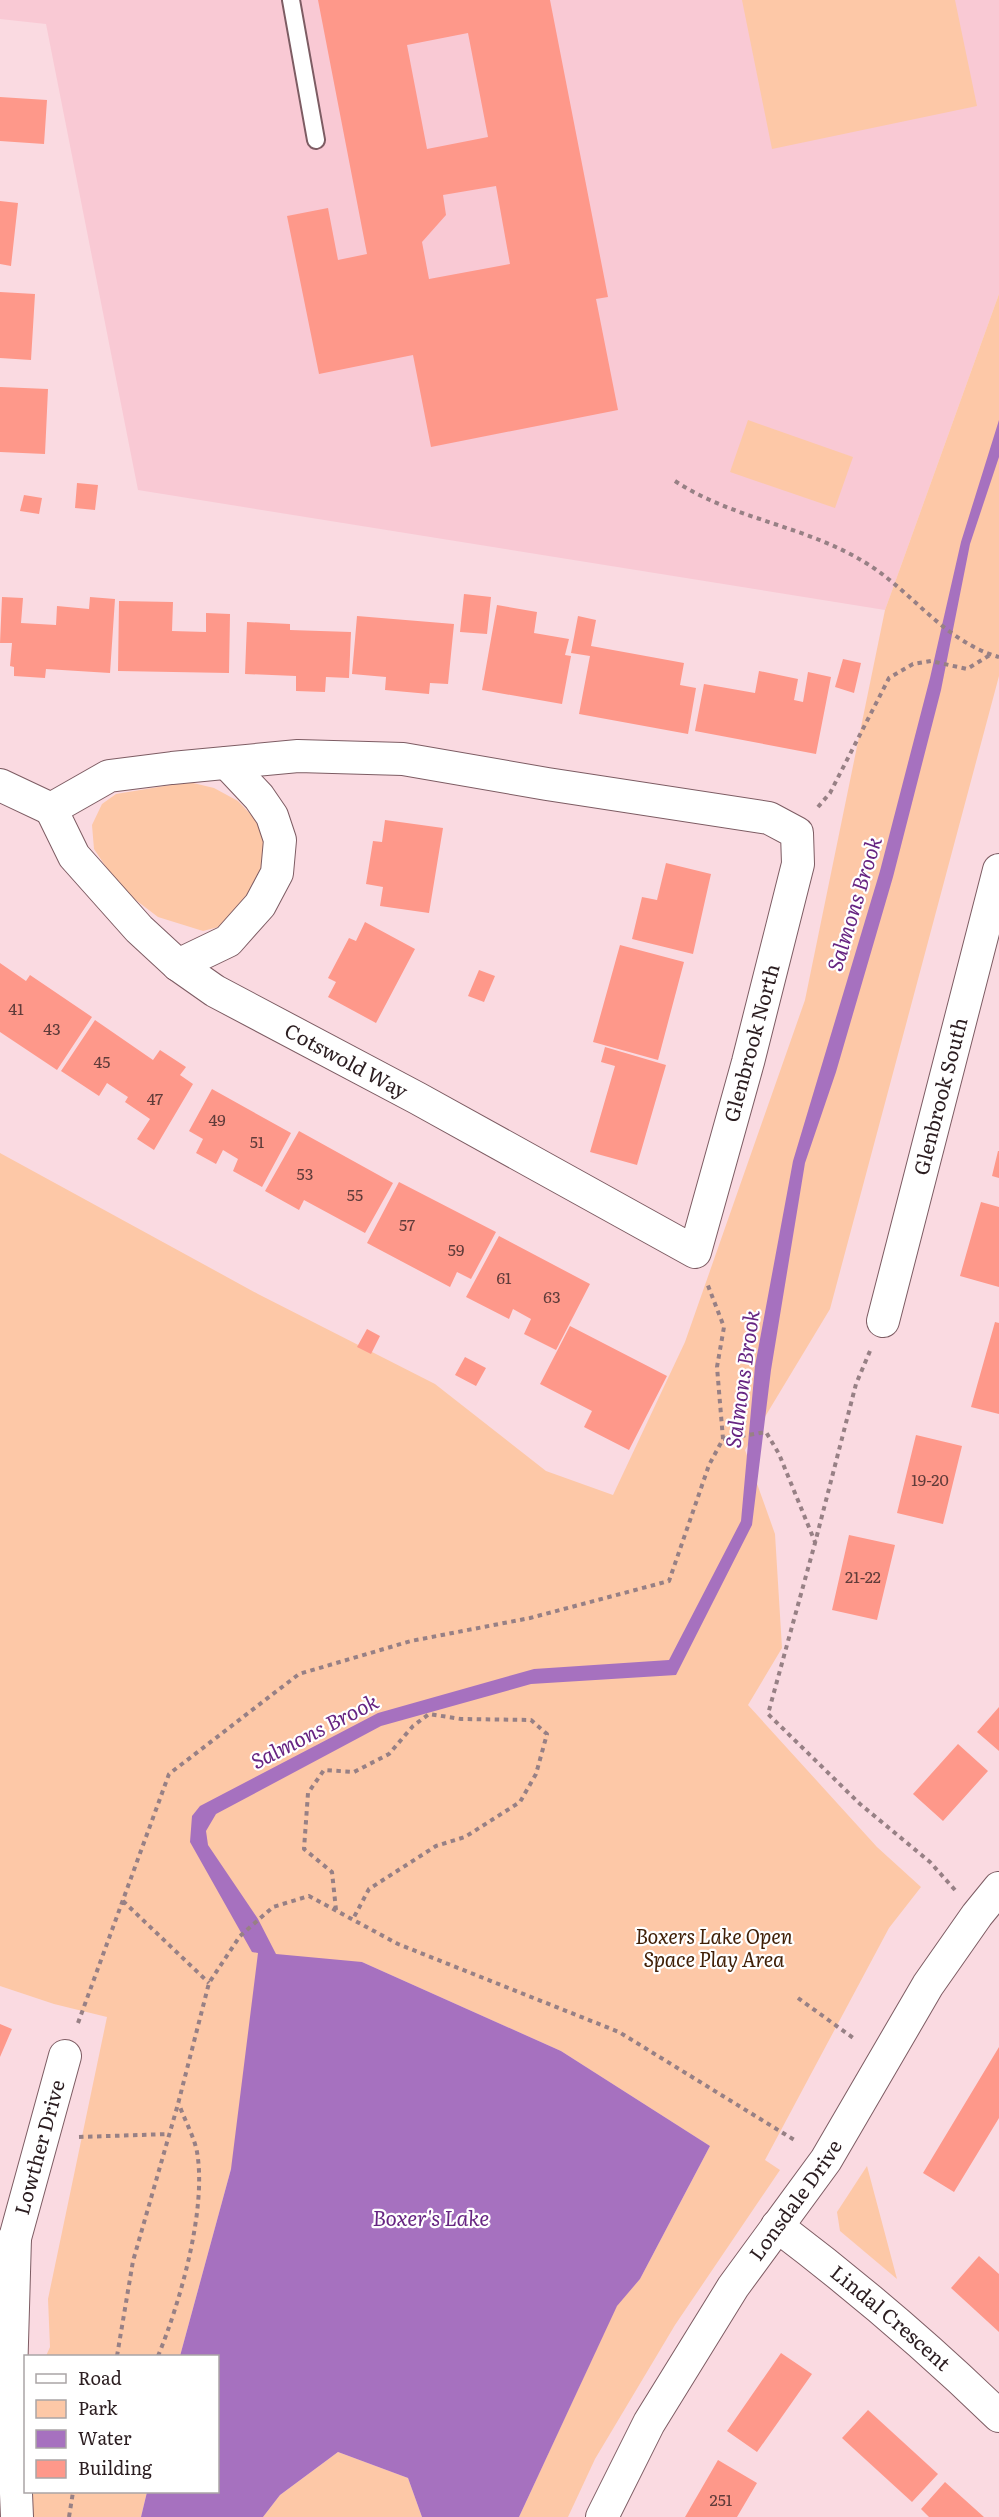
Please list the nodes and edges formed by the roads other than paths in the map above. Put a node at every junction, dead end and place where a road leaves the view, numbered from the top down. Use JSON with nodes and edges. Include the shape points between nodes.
{"nodes":[{"id":1,"x":291,"y":0,"type":"edge"},
{"id":2,"x":316,"y":140,"type":"dead end"},
{"id":3,"x":227,"y":763,"type":"junction"},
{"id":4,"x":0,"y":785,"type":"edge"},
{"id":5,"x":51,"y":808,"type":"junction"},
{"id":6,"x":997,"y":887,"type":"edge"},
{"id":7,"x":178,"y":965,"type":"junction"},
{"id":8,"x":695,"y":1252,"type":"joint"},
{"id":9,"x":883,"y":1321,"type":"road end"},
{"id":10,"x":993,"y":1898,"type":"edge"},
{"id":11,"x":65,"y":2056,"type":"road end"},
{"id":12,"x":777,"y":2226,"type":"junction"},
{"id":13,"x":8,"y":2247,"type":"edge"},
{"id":14,"x":6,"y":2341,"type":"edge"},
{"id":15,"x":999,"y":2416,"type":"edge"},
{"id":16,"x":17,"y":2517,"type":"edge"},
{"id":17,"x":602,"y":2517,"type":"edge"}],
"edges":[{"from":1,"to":2,"type":"lane"},
{"from":3,"to":5,"type":"street","via":[[109,776]]},
{"from":3,"to":7,"type":"street","via":[[272,816],[280,840],[277,873],[260,905],[228,941]]},
{"from":3,"to":8,"type":"street","name":"Glenbrook North","via":[[298,756],[403,759],[769,818],[797,833],[798,864]]},
{"from":4,"to":5,"type":"street"},
{"from":5,"to":7,"type":"street","name":"Cotswold Way","via":[[74,856],[139,929]]},
{"from":6,"to":9,"type":"street","name":"Glenbrook South"},
{"from":7,"to":8,"type":"street","name":"Cotswold Way","via":[[215,991]]},
{"from":10,"to":12,"type":"street","name":"Lonsdale Drive","via":[[928,1985],[825,2160]]},
{"from":11,"to":13,"type":"street","name":"Lowther Drive"},
{"from":12,"to":15,"type":"street","name":"Lindal Crescent","via":[[875,2302]]},
{"from":12,"to":17,"type":"street","name":"Lonsdale Drive","via":[[733,2287],[649,2423]]},
{"from":13,"to":14,"type":"street","name":"Lowther Drive"},
{"from":14,"to":16,"type":"street","name":"Lowther Drive"}]}
